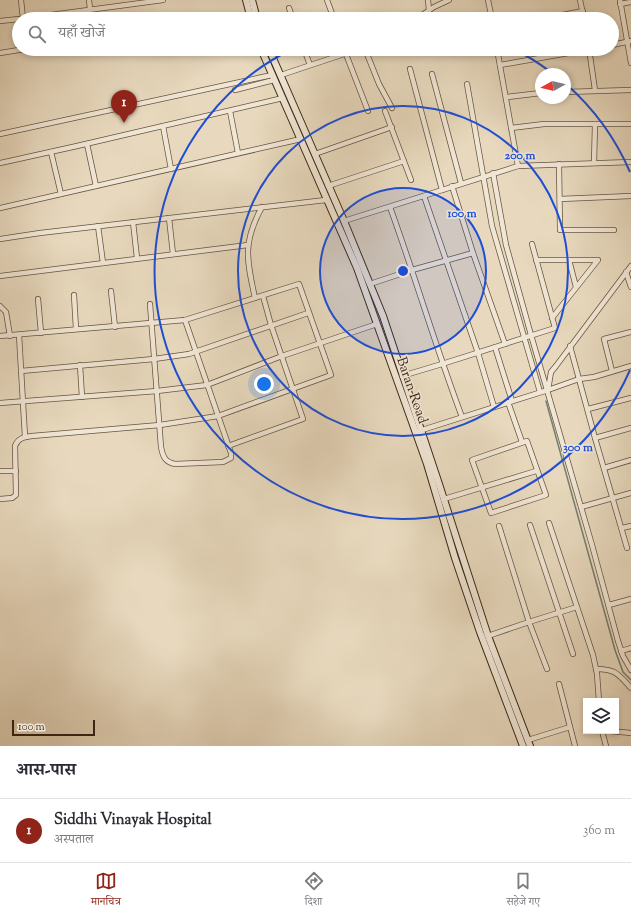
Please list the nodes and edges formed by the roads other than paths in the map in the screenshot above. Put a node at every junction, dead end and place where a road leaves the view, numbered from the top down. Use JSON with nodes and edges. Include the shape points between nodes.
{"nodes":[{"id":1,"x":21,"y":0,"type":"edge"},
{"id":2,"x":89,"y":0,"type":"edge"},
{"id":3,"x":163,"y":0,"type":"edge"},
{"id":4,"x":246,"y":0,"type":"edge"},
{"id":5,"x":252,"y":0,"type":"edge"},
{"id":6,"x":328,"y":0,"type":"edge"},
{"id":7,"x":428,"y":0,"type":"edge"},
{"id":8,"x":449,"y":0,"type":"edge"},
{"id":9,"x":488,"y":0,"type":"edge"},
{"id":10,"x":580,"y":0,"type":"edge"},
{"id":11,"x":620,"y":2,"type":"edge"},
{"id":12,"x":631,"y":2,"type":"edge"},
{"id":13,"x":289,"y":8,"type":"dead end"},
{"id":14,"x":90,"y":9,"type":"junction"},
{"id":15,"x":429,"y":10,"type":"junction"},
{"id":16,"x":583,"y":11,"type":"joint"},
{"id":17,"x":22,"y":12,"type":"edge"},
{"id":18,"x":70,"y":12,"type":"edge"},
{"id":19,"x":249,"y":12,"type":"edge"},
{"id":20,"x":255,"y":12,"type":"edge"},
{"id":21,"x":290,"y":12,"type":"edge"},
{"id":22,"x":332,"y":12,"type":"edge"},
{"id":23,"x":426,"y":12,"type":"edge"},
{"id":24,"x":491,"y":12,"type":"edge"},
{"id":25,"x":578,"y":12,"type":"edge"},
{"id":26,"x":12,"y":20,"type":"edge"},
{"id":27,"x":0,"y":21,"type":"edge"},
{"id":28,"x":629,"y":42,"type":"edge"},
{"id":29,"x":619,"y":44,"type":"edge"},
{"id":30,"x":12,"y":51,"type":"edge"},
{"id":31,"x":0,"y":53,"type":"edge"},
{"id":32,"x":264,"y":56,"type":"edge"},
{"id":33,"x":272,"y":56,"type":"edge"},
{"id":34,"x":307,"y":56,"type":"edge"},
{"id":35,"x":332,"y":56,"type":"edge"},
{"id":36,"x":346,"y":56,"type":"edge"},
{"id":37,"x":368,"y":56,"type":"edge"},
{"id":38,"x":498,"y":56,"type":"edge"},
{"id":39,"x":548,"y":56,"type":"edge"},
{"id":40,"x":591,"y":56,"type":"edge"},
{"id":41,"x":631,"y":63,"type":"edge"},
{"id":42,"x":500,"y":64,"type":"junction"},
{"id":43,"x":310,"y":65,"type":"junction"},
{"id":44,"x":410,"y":69,"type":"dead end"},
{"id":45,"x":432,"y":74,"type":"dead end"},
{"id":46,"x":280,"y":75,"type":"junction"},
{"id":47,"x":273,"y":77,"type":"junction"},
{"id":48,"x":467,"y":84,"type":"dead end"},
{"id":49,"x":235,"y":90,"type":"dead end"},
{"id":50,"x":595,"y":90,"type":"junction"},
{"id":51,"x":631,"y":90,"type":"edge"},
{"id":52,"x":571,"y":92,"type":"edge"},
{"id":53,"x":535,"y":94,"type":"edge"},
{"id":54,"x":507,"y":97,"type":"junction"},
{"id":55,"x":283,"y":98,"type":"junction"},
{"id":56,"x":392,"y":108,"type":"dead end"},
{"id":57,"x":230,"y":111,"type":"junction"},
{"id":58,"x":368,"y":111,"type":"dead end"},
{"id":59,"x":385,"y":111,"type":"dead end"},
{"id":60,"x":595,"y":124,"type":"junction"},
{"id":61,"x":631,"y":124,"type":"edge"},
{"id":62,"x":162,"y":126,"type":"junction"},
{"id":63,"x":392,"y":127,"type":"junction"},
{"id":64,"x":512,"y":128,"type":"junction"},
{"id":65,"x":0,"y":134,"type":"edge"},
{"id":66,"x":301,"y":139,"type":"junction"},
{"id":67,"x":87,"y":144,"type":"junction"},
{"id":68,"x":51,"y":152,"type":"junction"},
{"id":69,"x":238,"y":153,"type":"junction"},
{"id":70,"x":315,"y":154,"type":"junction"},
{"id":71,"x":404,"y":161,"type":"junction"},
{"id":72,"x":0,"y":162,"type":"edge"},
{"id":73,"x":631,"y":162,"type":"edge"},
{"id":74,"x":594,"y":163,"type":"junction"},
{"id":75,"x":559,"y":164,"type":"junction"},
{"id":76,"x":518,"y":166,"type":"junction"},
{"id":77,"x":171,"y":169,"type":"junction"},
{"id":78,"x":493,"y":173,"type":"junction"},
{"id":79,"x":483,"y":176,"type":"junction"},
{"id":80,"x":411,"y":180,"type":"dead end"},
{"id":81,"x":461,"y":183,"type":"junction"},
{"id":82,"x":96,"y":186,"type":"junction"},
{"id":83,"x":328,"y":186,"type":"junction"},
{"id":84,"x":452,"y":186,"type":"junction"},
{"id":85,"x":442,"y":190,"type":"junction"},
{"id":86,"x":61,"y":194,"type":"junction"},
{"id":87,"x":424,"y":196,"type":"junction"},
{"id":88,"x":631,"y":196,"type":"edge"},
{"id":89,"x":560,"y":199,"type":"junction"},
{"id":90,"x":326,"y":200,"type":"junction"},
{"id":91,"x":262,"y":207,"type":"junction"},
{"id":92,"x":390,"y":207,"type":"junction"},
{"id":93,"x":0,"y":208,"type":"edge"},
{"id":94,"x":169,"y":218,"type":"junction"},
{"id":95,"x":344,"y":221,"type":"junction"},
{"id":96,"x":132,"y":222,"type":"junction"},
{"id":97,"x":98,"y":226,"type":"junction"},
{"id":98,"x":614,"y":230,"type":"dead end"},
{"id":99,"x":0,"y":239,"type":"edge"},
{"id":100,"x":532,"y":244,"type":"dead end"},
{"id":101,"x":248,"y":245,"type":"junction"},
{"id":102,"x":474,"y":253,"type":"junction"},
{"id":103,"x":173,"y":254,"type":"junction"},
{"id":104,"x":137,"y":258,"type":"junction"},
{"id":105,"x":447,"y":260,"type":"junction"},
{"id":106,"x":536,"y":260,"type":"junction"},
{"id":107,"x":569,"y":260,"type":"junction"},
{"id":108,"x":102,"y":263,"type":"junction"},
{"id":109,"x":631,"y":266,"type":"edge"},
{"id":110,"x":412,"y":270,"type":"junction"},
{"id":111,"x":626,"y":272,"type":"junction"},
{"id":112,"x":0,"y":276,"type":"edge"},
{"id":113,"x":370,"y":284,"type":"junction"},
{"id":114,"x":576,"y":287,"type":"junction"},
{"id":115,"x":631,"y":287,"type":"edge"},
{"id":116,"x":111,"y":291,"type":"dead end"},
{"id":117,"x":74,"y":294,"type":"dead end"},
{"id":118,"x":263,"y":296,"type":"junction"},
{"id":119,"x":255,"y":298,"type":"junction"},
{"id":120,"x":38,"y":300,"type":"dead end"},
{"id":121,"x":150,"y":304,"type":"dead end"},
{"id":122,"x":0,"y":306,"type":"edge"},
{"id":123,"x":308,"y":313,"type":"junction"},
{"id":124,"x":552,"y":318,"type":"junction"},
{"id":125,"x":185,"y":320,"type":"junction"},
{"id":126,"x":151,"y":324,"type":"junction"},
{"id":127,"x":378,"y":324,"type":"junction"},
{"id":128,"x":271,"y":325,"type":"junction"},
{"id":129,"x":115,"y":326,"type":"junction"},
{"id":130,"x":76,"y":329,"type":"junction"},
{"id":131,"x":631,"y":332,"type":"edge"},
{"id":132,"x":41,"y":333,"type":"junction"},
{"id":133,"x":19,"y":335,"type":"junction"},
{"id":134,"x":531,"y":335,"type":"junction"},
{"id":135,"x":0,"y":336,"type":"edge"},
{"id":136,"x":10,"y":336,"type":"junction"},
{"id":137,"x":524,"y":338,"type":"junction"},
{"id":138,"x":319,"y":344,"type":"junction"},
{"id":139,"x":505,"y":344,"type":"junction"},
{"id":140,"x":570,"y":346,"type":"junction"},
{"id":141,"x":495,"y":347,"type":"junction"},
{"id":142,"x":197,"y":352,"type":"junction"},
{"id":143,"x":478,"y":353,"type":"junction"},
{"id":144,"x":282,"y":356,"type":"junction"},
{"id":145,"x":154,"y":359,"type":"junction"},
{"id":146,"x":442,"y":364,"type":"junction"},
{"id":147,"x":80,"y":365,"type":"junction"},
{"id":148,"x":631,"y":366,"type":"edge"},
{"id":149,"x":21,"y":371,"type":"junction"},
{"id":150,"x":612,"y":371,"type":"junction"},
{"id":151,"x":402,"y":376,"type":"junction"},
{"id":152,"x":579,"y":380,"type":"junction"},
{"id":153,"x":207,"y":385,"type":"junction"},
{"id":154,"x":293,"y":389,"type":"junction"},
{"id":155,"x":548,"y":390,"type":"junction"},
{"id":156,"x":157,"y":391,"type":"junction"},
{"id":157,"x":540,"y":392,"type":"junction"},
{"id":158,"x":82,"y":396,"type":"junction"},
{"id":159,"x":631,"y":398,"type":"edge"},
{"id":160,"x":23,"y":401,"type":"junction"},
{"id":161,"x":510,"y":401,"type":"junction"},
{"id":162,"x":0,"y":403,"type":"edge"},
{"id":163,"x":494,"y":406,"type":"junction"},
{"id":164,"x":588,"y":409,"type":"junction"},
{"id":165,"x":218,"y":416,"type":"junction"},
{"id":166,"x":462,"y":417,"type":"junction"},
{"id":167,"x":160,"y":425,"type":"junction"},
{"id":168,"x":631,"y":428,"type":"edge"},
{"id":169,"x":418,"y":431,"type":"junction"},
{"id":170,"x":25,"y":437,"type":"junction"},
{"id":171,"x":595,"y":438,"type":"junction"},
{"id":172,"x":522,"y":442,"type":"junction"},
{"id":173,"x":228,"y":446,"type":"junction"},
{"id":174,"x":631,"y":460,"type":"edge"},
{"id":175,"x":604,"y":468,"type":"junction"},
{"id":176,"x":0,"y":471,"type":"edge"},
{"id":177,"x":16,"y":471,"type":"junction"},
{"id":178,"x":536,"y":471,"type":"junction"},
{"id":179,"x":481,"y":487,"type":"junction"},
{"id":180,"x":631,"y":493,"type":"edge"},
{"id":181,"x":613,"y":498,"type":"junction"},
{"id":182,"x":0,"y":499,"type":"edge"},
{"id":183,"x":444,"y":499,"type":"junction"},
{"id":184,"x":581,"y":507,"type":"junction"},
{"id":185,"x":549,"y":523,"type":"dead end"},
{"id":186,"x":530,"y":525,"type":"dead end"},
{"id":187,"x":499,"y":526,"type":"dead end"},
{"id":188,"x":631,"y":526,"type":"edge"},
{"id":189,"x":622,"y":528,"type":"junction"},
{"id":190,"x":627,"y":548,"type":"dead end"},
{"id":191,"x":631,"y":599,"type":"edge"},
{"id":192,"x":608,"y":604,"type":"junction"},
{"id":193,"x":576,"y":607,"type":"junction"},
{"id":194,"x":559,"y":612,"type":"junction"},
{"id":195,"x":529,"y":622,"type":"junction"},
{"id":196,"x":488,"y":636,"type":"junction"},
{"id":197,"x":631,"y":648,"type":"edge"},
{"id":198,"x":621,"y":651,"type":"junction"},
{"id":199,"x":573,"y":654,"type":"dead end"},
{"id":200,"x":547,"y":669,"type":"dead end"},
{"id":201,"x":596,"y":669,"type":"junction"},
{"id":202,"x":631,"y":670,"type":"edge"},
{"id":203,"x":559,"y":684,"type":"dead end"},
{"id":204,"x":631,"y":688,"type":"edge"},
{"id":205,"x":505,"y":690,"type":"junction"},
{"id":206,"x":599,"y":698,"type":"edge"},
{"id":207,"x":570,"y":727,"type":"junction"},
{"id":208,"x":619,"y":732,"type":"edge"},
{"id":209,"x":631,"y":733,"type":"edge"},
{"id":210,"x":603,"y":734,"type":"edge"},
{"id":211,"x":529,"y":743,"type":"edge"},
{"id":212,"x":523,"y":746,"type":"edge"},
{"id":213,"x":575,"y":746,"type":"edge"},
{"id":214,"x":606,"y":746,"type":"edge"}],
"edges":[{"from":1,"to":17,"type":"street"},
{"from":2,"to":14,"type":"street"},
{"from":3,"to":14,"type":"street"},
{"from":4,"to":19,"type":"main road"},
{"from":5,"to":20,"type":"main road"},
{"from":6,"to":22,"type":"street"},
{"from":7,"to":15,"type":"street"},
{"from":8,"to":15,"type":"street"},
{"from":9,"to":24,"type":"street"},
{"from":10,"to":16,"type":"street"},
{"from":11,"to":12,"type":"street"},
{"from":11,"to":28,"type":"street"},
{"from":13,"to":21,"type":"street"},
{"from":14,"to":18,"type":"street"},
{"from":15,"to":23,"type":"street"},
{"from":16,"to":25,"type":"street"},
{"from":26,"to":27,"type":"street"},
{"from":28,"to":29,"type":"street"},
{"from":28,"to":41,"type":"street"},
{"from":30,"to":31,"type":"street"},
{"from":32,"to":47,"type":"main road","name":"Baran Road"},
{"from":33,"to":46,"type":"main road","name":"Baran Road"},
{"from":34,"to":43,"type":"street"},
{"from":35,"to":43,"type":"street"},
{"from":36,"to":58,"type":"street"},
{"from":37,"to":56,"type":"street"},
{"from":38,"to":42,"type":"street"},
{"from":39,"to":42,"type":"street"},
{"from":40,"to":50,"type":"street"},
{"from":42,"to":54,"type":"street"},
{"from":43,"to":46,"type":"street"},
{"from":44,"to":85,"type":"street"},
{"from":45,"to":81,"type":"street"},
{"from":46,"to":70,"type":"main road","name":"Baran Road"},
{"from":47,"to":49,"type":"street"},
{"from":47,"to":55,"type":"main road","name":"Baran Road"},
{"from":47,"to":65,"type":"street"},
{"from":48,"to":79,"type":"street"},
{"from":50,"to":51,"type":"street"},
{"from":50,"to":52,"type":"street"},
{"from":53,"to":54,"type":"street"},
{"from":54,"to":64,"type":"street"},
{"from":55,"to":57,"type":"street"},
{"from":55,"to":66,"type":"main road","name":"Baran Road"},
{"from":57,"to":62,"type":"street"},
{"from":57,"to":69,"type":"street"},
{"from":59,"to":63,"type":"street"},
{"from":60,"to":61,"type":"street"},
{"from":60,"to":64,"type":"street","via":[[544,124]]},
{"from":60,"to":74,"type":"street"},
{"from":62,"to":67,"type":"street"},
{"from":62,"to":77,"type":"street"},
{"from":63,"to":70,"type":"street"},
{"from":63,"to":71,"type":"street"},
{"from":64,"to":76,"type":"street"},
{"from":66,"to":69,"type":"street"},
{"from":66,"to":90,"type":"main road","name":"Baran Road"},
{"from":67,"to":68,"type":"street"},
{"from":67,"to":82,"type":"street"},
{"from":68,"to":72,"type":"street"},
{"from":68,"to":86,"type":"street"},
{"from":69,"to":77,"type":"street"},
{"from":70,"to":83,"type":"main road","name":"Baran Road"},
{"from":71,"to":80,"type":"street"},
{"from":71,"to":83,"type":"street"},
{"from":73,"to":74,"type":"street"},
{"from":74,"to":75,"type":"street"},
{"from":75,"to":76,"type":"street"},
{"from":75,"to":89,"type":"street"},
{"from":76,"to":78,"type":"street"},
{"from":77,"to":82,"type":"street"},
{"from":78,"to":79,"type":"street"},
{"from":78,"to":134,"type":"street","via":[[506,245]]},
{"from":79,"to":81,"type":"street"},
{"from":79,"to":137,"type":"street","via":[[492,226]]},
{"from":81,"to":84,"type":"street"},
{"from":82,"to":86,"type":"street"},
{"from":83,"to":95,"type":"main road","name":"Baran Road"},
{"from":84,"to":85,"type":"street"},
{"from":84,"to":102,"type":"street"},
{"from":85,"to":87,"type":"street"},
{"from":86,"to":93,"type":"street"},
{"from":87,"to":92,"type":"street"},
{"from":87,"to":105,"type":"street"},
{"from":88,"to":89,"type":"street"},
{"from":89,"to":98,"type":"street","via":[[560,230]]},
{"from":90,"to":91,"type":"street"},
{"from":90,"to":127,"type":"main road","name":"Baran Road","via":[[357,268]]},
{"from":91,"to":94,"type":"street"},
{"from":91,"to":101,"type":"street"},
{"from":92,"to":95,"type":"street"},
{"from":92,"to":110,"type":"street"},
{"from":94,"to":96,"type":"street"},
{"from":94,"to":103,"type":"street"},
{"from":95,"to":113,"type":"main road","name":"Baran Road"},
{"from":96,"to":97,"type":"street"},
{"from":96,"to":104,"type":"street"},
{"from":97,"to":99,"type":"street"},
{"from":97,"to":108,"type":"street"},
{"from":100,"to":106,"type":"street"},
{"from":101,"to":103,"type":"street"},
{"from":101,"to":119,"type":"street"},
{"from":102,"to":105,"type":"street"},
{"from":102,"to":139,"type":"street"},
{"from":103,"to":104,"type":"street"},
{"from":104,"to":108,"type":"street"},
{"from":105,"to":110,"type":"street"},
{"from":105,"to":143,"type":"street"},
{"from":106,"to":107,"type":"street"},
{"from":106,"to":124,"type":"street"},
{"from":107,"to":114,"type":"street"},
{"from":107,"to":114,"type":"street","via":[[598,260]]},
{"from":108,"to":112,"type":"street"},
{"from":109,"to":111,"type":"street"},
{"from":110,"to":113,"type":"street"},
{"from":110,"to":146,"type":"street"},
{"from":111,"to":115,"type":"street"},
{"from":111,"to":140,"type":"street"},
{"from":113,"to":151,"type":"main road","name":"Baran Road"},
{"from":114,"to":124,"type":"street"},
{"from":116,"to":129,"type":"street"},
{"from":117,"to":130,"type":"street"},
{"from":118,"to":119,"type":"street"},
{"from":118,"to":123,"type":"street","via":[[299,284]]},
{"from":118,"to":128,"type":"street"},
{"from":119,"to":125,"type":"street"},
{"from":120,"to":132,"type":"street"},
{"from":121,"to":126,"type":"street"},
{"from":122,"to":136,"type":"street","via":[[6,312]]},
{"from":123,"to":128,"type":"street"},
{"from":123,"to":138,"type":"street"},
{"from":124,"to":134,"type":"street","via":[[555,328]]},
{"from":125,"to":126,"type":"street"},
{"from":125,"to":142,"type":"street"},
{"from":126,"to":129,"type":"street"},
{"from":126,"to":145,"type":"street"},
{"from":127,"to":138,"type":"street"},
{"from":127,"to":169,"type":"main road","name":"Baran Road"},
{"from":128,"to":142,"type":"street"},
{"from":128,"to":144,"type":"street"},
{"from":129,"to":130,"type":"street"},
{"from":130,"to":132,"type":"street"},
{"from":131,"to":150,"type":"street","via":[[604,339]]},
{"from":132,"to":133,"type":"street"},
{"from":133,"to":136,"type":"street"},
{"from":133,"to":149,"type":"street"},
{"from":134,"to":137,"type":"street"},
{"from":134,"to":155,"type":"street"},
{"from":135,"to":136,"type":"street"},
{"from":137,"to":139,"type":"street"},
{"from":137,"to":157,"type":"street"},
{"from":138,"to":144,"type":"street"},
{"from":138,"to":154,"type":"street","via":[[331,375]]},
{"from":139,"to":141,"type":"street"},
{"from":140,"to":152,"type":"street"},
{"from":140,"to":155,"type":"street","via":[[551,372]]},
{"from":141,"to":143,"type":"street"},
{"from":141,"to":161,"type":"street"},
{"from":142,"to":145,"type":"street"},
{"from":142,"to":153,"type":"street"},
{"from":143,"to":146,"type":"street"},
{"from":143,"to":163,"type":"street"},
{"from":144,"to":153,"type":"street"},
{"from":144,"to":154,"type":"street"},
{"from":145,"to":147,"type":"street"},
{"from":145,"to":156,"type":"street"},
{"from":146,"to":151,"type":"street"},
{"from":146,"to":166,"type":"street"},
{"from":147,"to":149,"type":"street"},
{"from":147,"to":158,"type":"street"},
{"from":148,"to":150,"type":"street"},
{"from":149,"to":160,"type":"street"},
{"from":150,"to":152,"type":"street"},
{"from":151,"to":169,"type":"main road","name":"Baran Road"},
{"from":152,"to":155,"type":"street"},
{"from":152,"to":164,"type":"street"},
{"from":153,"to":156,"type":"street"},
{"from":153,"to":165,"type":"street"},
{"from":154,"to":165,"type":"street"},
{"from":154,"to":173,"type":"street","via":[[303,419]]},
{"from":155,"to":157,"type":"street"},
{"from":155,"to":184,"type":"street"},
{"from":156,"to":158,"type":"street"},
{"from":156,"to":167,"type":"street"},
{"from":157,"to":161,"type":"street"},
{"from":158,"to":160,"type":"street"},
{"from":159,"to":164,"type":"street"},
{"from":160,"to":162,"type":"street"},
{"from":160,"to":170,"type":"street"},
{"from":161,"to":163,"type":"street"},
{"from":161,"to":172,"type":"street"},
{"from":163,"to":166,"type":"street"},
{"from":164,"to":171,"type":"street"},
{"from":165,"to":167,"type":"street"},
{"from":165,"to":173,"type":"street"},
{"from":166,"to":169,"type":"street"},
{"from":167,"to":170,"type":"street"},
{"from":167,"to":173,"type":"street","via":[[162,453],[169,463],[223,462],[231,458]]},
{"from":168,"to":171,"type":"street"},
{"from":169,"to":183,"type":"main road","name":"Baran Road"},
{"from":169,"to":205,"type":"main road","name":"Baran Road","via":[[465,588]]},
{"from":170,"to":177,"type":"street","via":[[18,440],[15,446]]},
{"from":171,"to":175,"type":"street"},
{"from":172,"to":178,"type":"street","via":[[527,441]]},
{"from":172,"to":179,"type":"street","via":[[472,460]]},
{"from":174,"to":175,"type":"street"},
{"from":175,"to":181,"type":"street"},
{"from":176,"to":177,"type":"street"},
{"from":177,"to":182,"type":"street","via":[[15,496]]},
{"from":178,"to":179,"type":"street"},
{"from":178,"to":179,"type":"street","via":[[546,495],[491,514]]},
{"from":179,"to":183,"type":"street"},
{"from":180,"to":181,"type":"street"},
{"from":181,"to":184,"type":"street"},
{"from":181,"to":189,"type":"street"},
{"from":183,"to":196,"type":"main road","name":"Baran Road"},
{"from":184,"to":192,"type":"street"},
{"from":185,"to":193,"type":"street"},
{"from":186,"to":194,"type":"street"},
{"from":187,"to":195,"type":"street"},
{"from":188,"to":189,"type":"street"},
{"from":189,"to":190,"type":"street"},
{"from":191,"to":192,"type":"street"},
{"from":192,"to":198,"type":"street"},
{"from":193,"to":194,"type":"street"},
{"from":193,"to":201,"type":"street"},
{"from":194,"to":195,"type":"street"},
{"from":194,"to":199,"type":"street"},
{"from":195,"to":196,"type":"street"},
{"from":195,"to":200,"type":"street"},
{"from":196,"to":205,"type":"main road","name":"Baran Road"},
{"from":197,"to":198,"type":"street"},
{"from":198,"to":202,"type":"street"},
{"from":201,"to":204,"type":"street","via":[[612,670]]},
{"from":201,"to":206,"type":"street"},
{"from":203,"to":207,"type":"street"},
{"from":205,"to":211,"type":"main road","name":"Baran Road"},
{"from":205,"to":212,"type":"main road","name":"Baran Road"},
{"from":207,"to":211,"type":"street"},
{"from":207,"to":213,"type":"street"},
{"from":208,"to":209,"type":"street"},
{"from":210,"to":214,"type":"street"}]}
